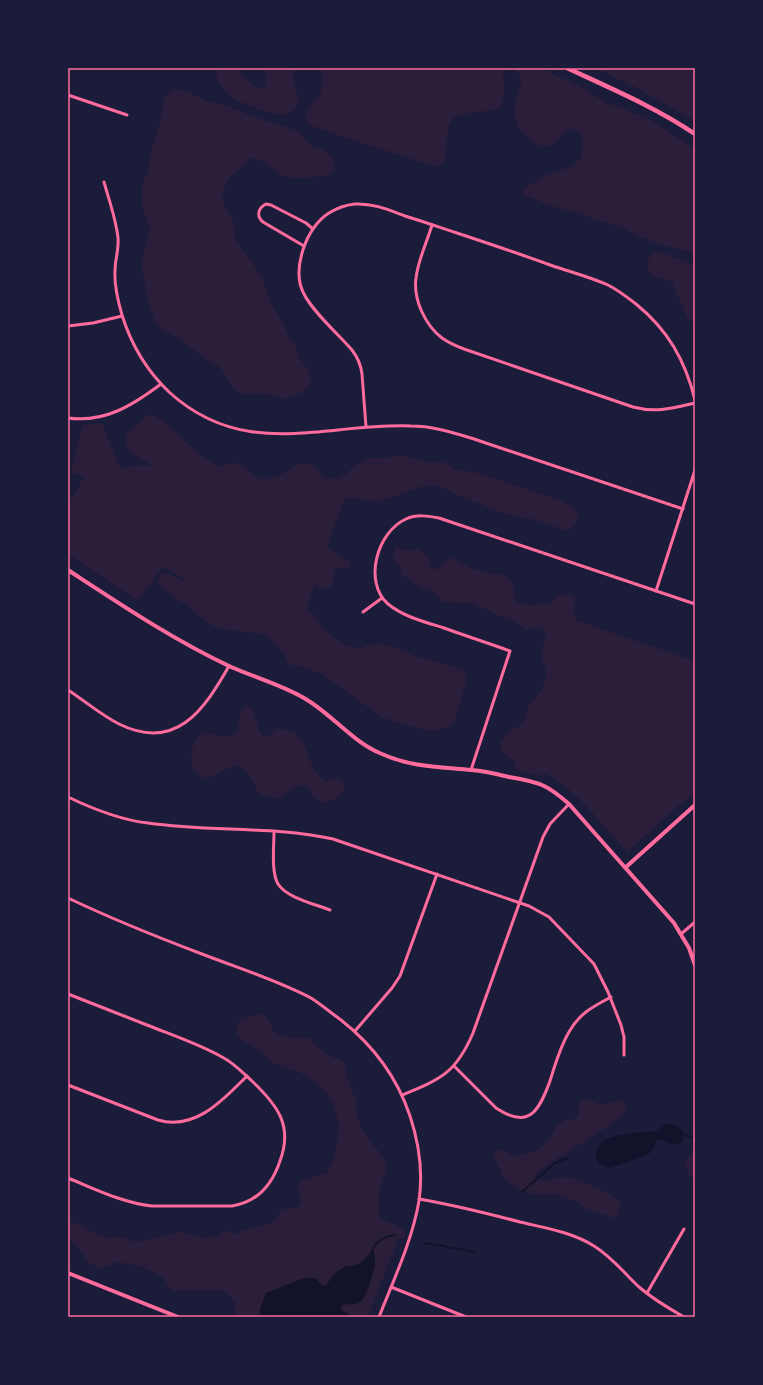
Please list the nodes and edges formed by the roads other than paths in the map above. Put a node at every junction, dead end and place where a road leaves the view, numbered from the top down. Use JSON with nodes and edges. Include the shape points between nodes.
{"nodes":[{"id":1,"x":567,"y":68,"type":"edge"},
{"id":2,"x":68,"y":95,"type":"edge"},
{"id":3,"x":127,"y":115,"type":"dead end"},
{"id":4,"x":695,"y":134,"type":"edge"},
{"id":5,"x":104,"y":182,"type":"dead end"},
{"id":6,"x":432,"y":225,"type":"junction"},
{"id":7,"x":313,"y":229,"type":"junction"},
{"id":8,"x":304,"y":246,"type":"junction"},
{"id":9,"x":122,"y":316,"type":"junction"},
{"id":10,"x":68,"y":326,"type":"edge"},
{"id":11,"x":161,"y":384,"type":"junction"},
{"id":12,"x":695,"y":402,"type":"edge"},
{"id":13,"x":68,"y":418,"type":"edge"},
{"id":14,"x":366,"y":427,"type":"junction"},
{"id":15,"x":695,"y":470,"type":"edge"},
{"id":16,"x":683,"y":509,"type":"junction"},
{"id":17,"x":68,"y":570,"type":"edge"},
{"id":18,"x":656,"y":590,"type":"junction"},
{"id":19,"x":382,"y":598,"type":"junction"},
{"id":20,"x":695,"y":604,"type":"edge"},
{"id":21,"x":363,"y":612,"type":"dead end"},
{"id":22,"x":229,"y":666,"type":"junction"},
{"id":23,"x":68,"y":690,"type":"edge"},
{"id":24,"x":471,"y":770,"type":"junction"},
{"id":25,"x":68,"y":797,"type":"edge"},
{"id":26,"x":569,"y":804,"type":"junction"},
{"id":27,"x":695,"y":805,"type":"edge"},
{"id":28,"x":274,"y":832,"type":"junction"},
{"id":29,"x":626,"y":867,"type":"junction"},
{"id":30,"x":437,"y":874,"type":"junction"},
{"id":31,"x":68,"y":898,"type":"edge"},
{"id":32,"x":520,"y":902,"type":"junction"},
{"id":33,"x":330,"y":910,"type":"dead end"},
{"id":34,"x":695,"y":922,"type":"edge"},
{"id":35,"x":682,"y":934,"type":"junction"},
{"id":36,"x":695,"y":965,"type":"edge"},
{"id":37,"x":68,"y":994,"type":"edge"},
{"id":38,"x":611,"y":997,"type":"junction"},
{"id":39,"x":355,"y":1031,"type":"junction"},
{"id":40,"x":624,"y":1055,"type":"dead end"},
{"id":41,"x":454,"y":1066,"type":"junction"},
{"id":42,"x":247,"y":1076,"type":"junction"},
{"id":43,"x":68,"y":1085,"type":"edge"},
{"id":44,"x":402,"y":1094,"type":"junction"},
{"id":45,"x":68,"y":1178,"type":"edge"},
{"id":46,"x":419,"y":1199,"type":"junction"},
{"id":47,"x":684,"y":1229,"type":"dead end"},
{"id":48,"x":68,"y":1273,"type":"edge"},
{"id":49,"x":391,"y":1287,"type":"junction"},
{"id":50,"x":647,"y":1293,"type":"junction"},
{"id":51,"x":178,"y":1317,"type":"edge"},
{"id":52,"x":379,"y":1317,"type":"edge"},
{"id":53,"x":466,"y":1317,"type":"edge"},
{"id":54,"x":684,"y":1317,"type":"edge"}],
"edges":[{"from":1,"to":4,"type":"main road","via":[[654,109]]},
{"from":2,"to":3,"type":"street"},
{"from":5,"to":9,"type":"street","via":[[118,240],[115,272]]},
{"from":6,"to":7,"type":"street","via":[[380,207],[356,204],[329,212]]},
{"from":6,"to":12,"type":"street","via":[[595,280],[623,294],[648,315],[670,340],[685,368]]},
{"from":6,"to":12,"type":"street","via":[[417,272],[415,290],[425,317],[443,339],[464,350],[633,407],[654,411]]},
{"from":7,"to":8,"type":"street"},
{"from":7,"to":8,"type":"street","via":[[271,205],[266,204],[260,209],[259,219]]},
{"from":8,"to":14,"type":"street","via":[[300,282],[310,303],[358,358],[362,374]]},
{"from":9,"to":10,"type":"street"},
{"from":9,"to":11,"type":"street","via":[[142,359]]},
{"from":11,"to":13,"type":"street","via":[[124,409],[88,419]]},
{"from":11,"to":14,"type":"street","via":[[197,412],[245,432],[287,434]]},
{"from":14,"to":16,"type":"street","via":[[411,426],[452,432]]},
{"from":15,"to":16,"type":"street"},
{"from":16,"to":18,"type":"street"},
{"from":17,"to":22,"type":"street","via":[[179,641]]},
{"from":18,"to":19,"type":"street","via":[[439,518],[415,516],[397,524],[380,548],[375,574],[376,586]]},
{"from":18,"to":20,"type":"street"},
{"from":19,"to":21,"type":"street"},
{"from":19,"to":24,"type":"street","via":[[410,616],[510,651]]},
{"from":22,"to":23,"type":"street","via":[[213,694],[198,713],[179,726],[160,733],[144,733],[119,724]]},
{"from":22,"to":24,"type":"street","via":[[303,697],[355,738],[381,754],[429,767]]},
{"from":24,"to":26,"type":"street","via":[[536,783],[552,790]]},
{"from":25,"to":28,"type":"street","via":[[114,815],[148,823]]},
{"from":26,"to":29,"type":"street"},
{"from":26,"to":32,"type":"street","via":[[550,824],[543,837]]},
{"from":27,"to":29,"type":"street"},
{"from":28,"to":30,"type":"street","via":[[333,839]]},
{"from":28,"to":33,"type":"street","via":[[278,884],[292,896]]},
{"from":29,"to":35,"type":"street"},
{"from":30,"to":32,"type":"street"},
{"from":30,"to":39,"type":"street","via":[[400,976]]},
{"from":31,"to":39,"type":"street","via":[[162,939],[292,989],[321,1005]]},
{"from":32,"to":38,"type":"street","via":[[540,911],[556,924],[594,964]]},
{"from":32,"to":41,"type":"street","via":[[473,1033],[465,1052]]},
{"from":34,"to":35,"type":"street"},
{"from":35,"to":36,"type":"street"},
{"from":37,"to":42,"type":"street","via":[[205,1049],[235,1065]]},
{"from":38,"to":40,"type":"street","via":[[624,1037]]},
{"from":38,"to":41,"type":"street","via":[[590,1009],[575,1022],[564,1042],[544,1098],[530,1115],[517,1118],[503,1113]]},
{"from":39,"to":44,"type":"street","via":[[379,1056]]},
{"from":41,"to":44,"type":"street","via":[[436,1080]]},
{"from":42,"to":43,"type":"street","via":[[214,1106],[197,1117],[178,1123],[158,1120]]},
{"from":42,"to":45,"type":"street","via":[[279,1112],[283,1122],[284,1138],[283,1152],[271,1182],[259,1195],[242,1205],[141,1205]]},
{"from":44,"to":46,"type":"street","via":[[416,1136],[420,1172]]},
{"from":46,"to":49,"type":"street","via":[[408,1244]]},
{"from":46,"to":50,"type":"street","via":[[453,1205],[577,1237],[613,1260]]},
{"from":47,"to":50,"type":"street"},
{"from":48,"to":51,"type":"street"},
{"from":49,"to":52,"type":"street"},
{"from":49,"to":53,"type":"street"},
{"from":50,"to":54,"type":"street","via":[[663,1306]]}]}
